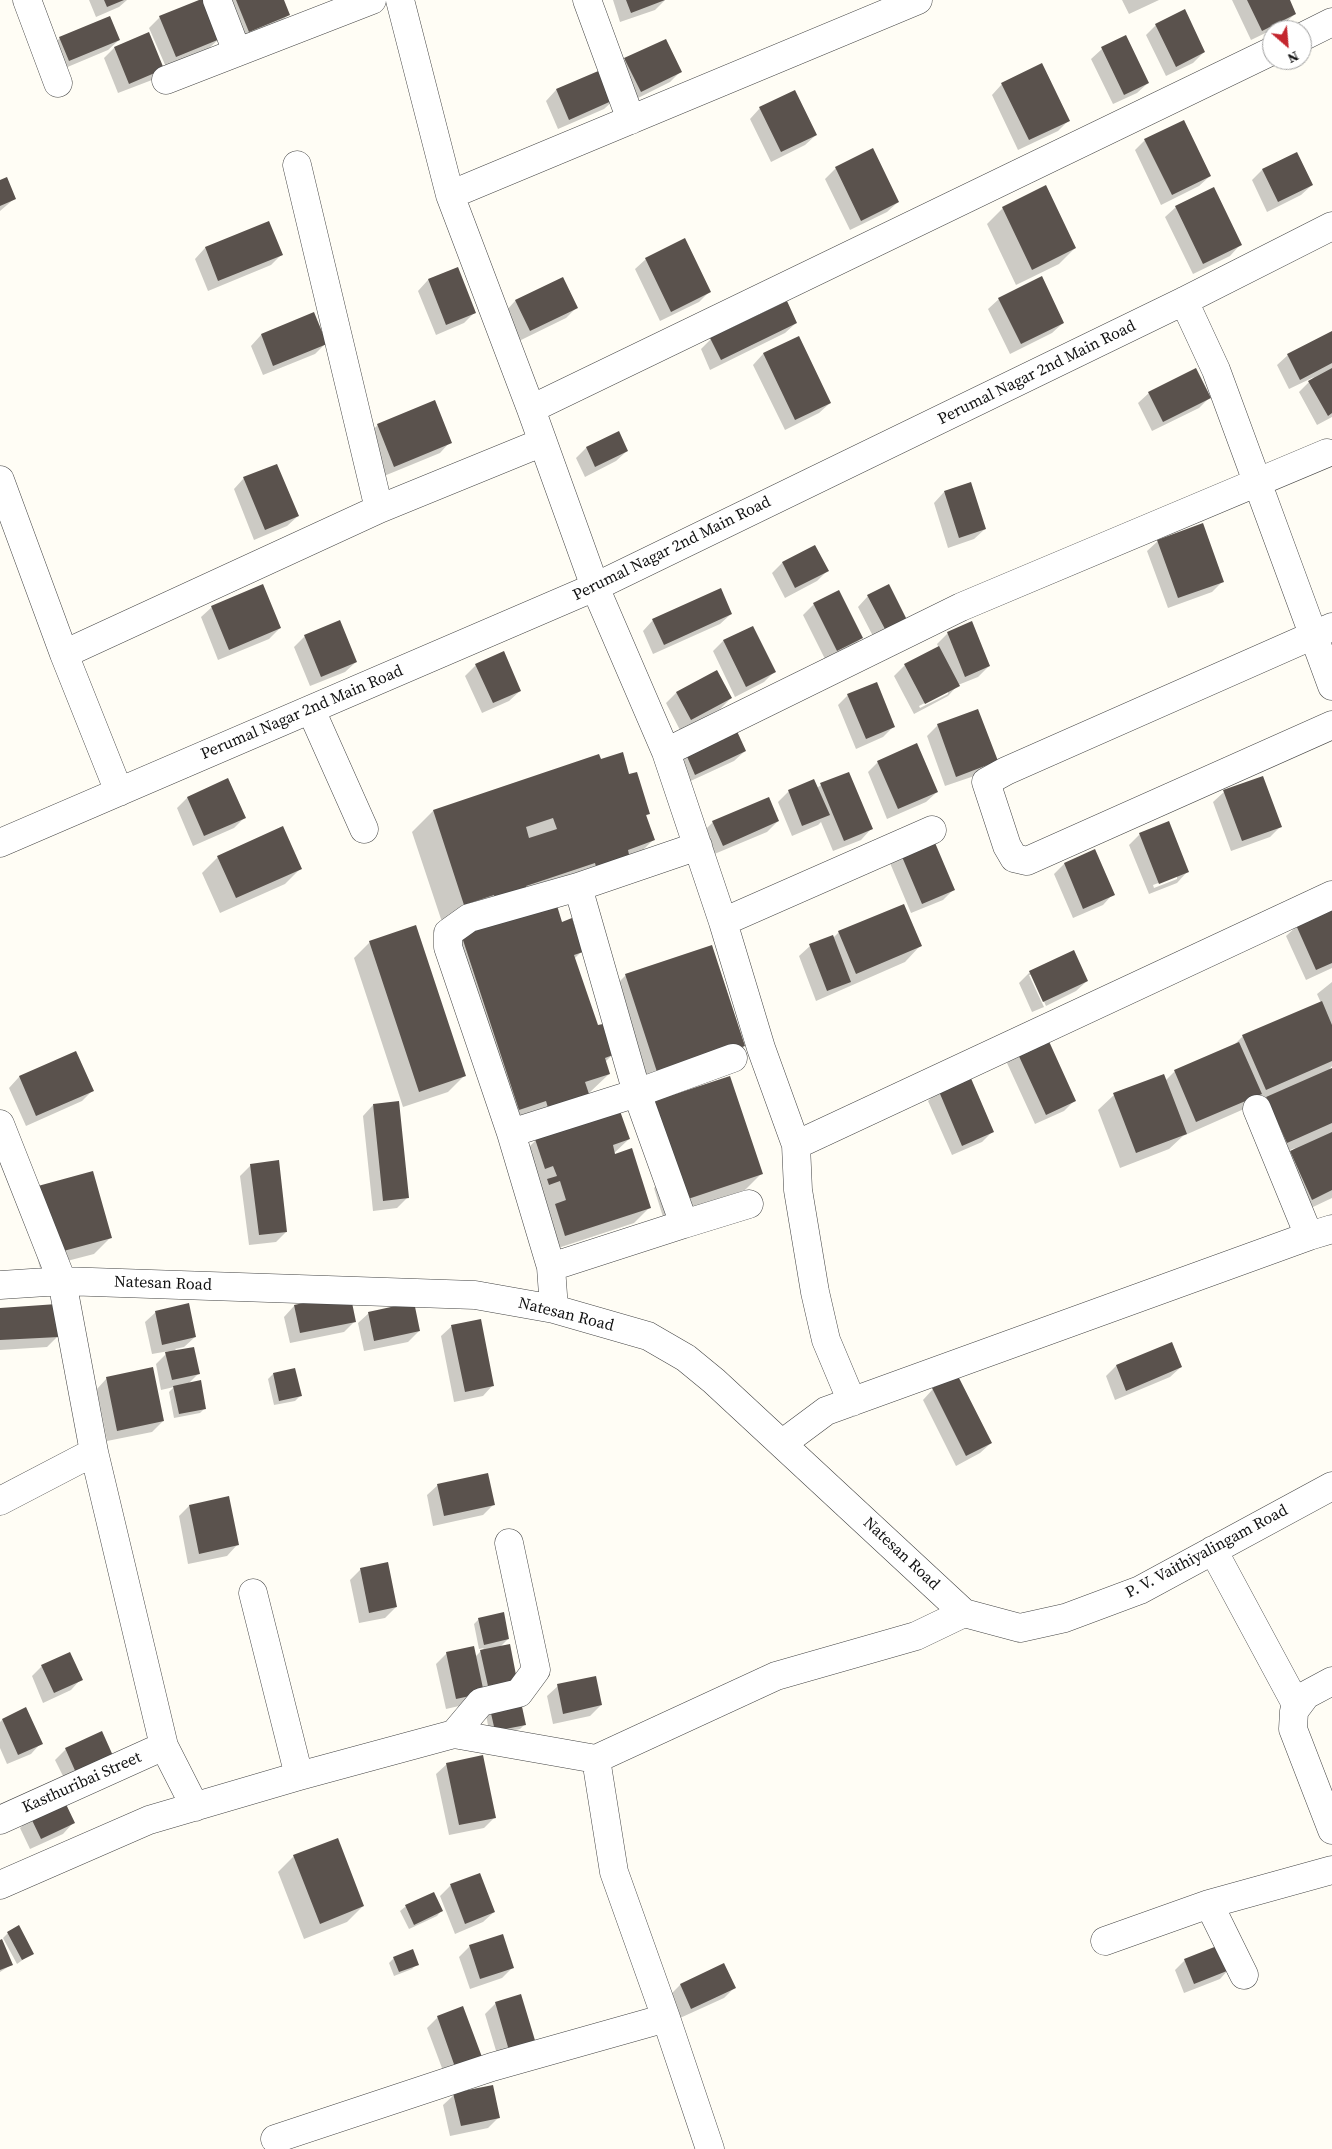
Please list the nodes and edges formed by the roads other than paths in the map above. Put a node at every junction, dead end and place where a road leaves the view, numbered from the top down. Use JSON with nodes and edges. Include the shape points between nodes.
{"nodes":[{"id":1,"x":27,"y":0,"type":"edge"},
{"id":2,"x":217,"y":0,"type":"edge"},
{"id":3,"x":372,"y":0,"type":"edge"},
{"id":4,"x":400,"y":0,"type":"edge"},
{"id":5,"x":588,"y":0,"type":"edge"},
{"id":6,"x":918,"y":0,"type":"edge"},
{"id":7,"x":867,"y":10,"type":"edge"},
{"id":8,"x":1332,"y":22,"type":"edge"},
{"id":9,"x":1312,"y":32,"type":"edge"},
{"id":10,"x":238,"y":52,"type":"junction"},
{"id":11,"x":1262,"y":56,"type":"edge"},
{"id":12,"x":166,"y":80,"type":"dead end"},
{"id":13,"x":58,"y":83,"type":"dead end"},
{"id":14,"x":631,"y":120,"type":"junction"},
{"id":15,"x":297,"y":165,"type":"dead end"},
{"id":16,"x":450,"y":195,"type":"junction"},
{"id":17,"x":1332,"y":226,"type":"edge"},
{"id":18,"x":1184,"y":301,"type":"junction"},
{"id":19,"x":531,"y":409,"type":"junction"},
{"id":20,"x":543,"y":442,"type":"junction"},
{"id":21,"x":1327,"y":453,"type":"dead end"},
{"id":22,"x":0,"y":480,"type":"edge"},
{"id":23,"x":1256,"y":482,"type":"junction"},
{"id":24,"x":379,"y":509,"type":"junction"},
{"id":25,"x":595,"y":587,"type":"junction"},
{"id":26,"x":1322,"y":632,"type":"edge"},
{"id":27,"x":64,"y":654,"type":"junction"},
{"id":28,"x":1332,"y":686,"type":"edge"},
{"id":29,"x":311,"y":710,"type":"junction"},
{"id":30,"x":1332,"y":725,"type":"edge"},
{"id":31,"x":666,"y":752,"type":"junction"},
{"id":32,"x":119,"y":792,"type":"junction"},
{"id":33,"x":364,"y":829,"type":"dead end"},
{"id":34,"x":932,"y":830,"type":"dead end"},
{"id":35,"x":0,"y":843,"type":"edge"},
{"id":36,"x":698,"y":846,"type":"junction"},
{"id":37,"x":578,"y":887,"type":"junction"},
{"id":38,"x":1332,"y":895,"type":"edge"},
{"id":39,"x":723,"y":922,"type":"junction"},
{"id":40,"x":733,"y":1058,"type":"dead end"},
{"id":41,"x":637,"y":1093,"type":"junction"},
{"id":42,"x":1257,"y":1109,"type":"dead end"},
{"id":43,"x":0,"y":1124,"type":"edge"},
{"id":44,"x":511,"y":1133,"type":"junction"},
{"id":45,"x":796,"y":1145,"type":"junction"},
{"id":46,"x":749,"y":1204,"type":"dead end"},
{"id":47,"x":684,"y":1224,"type":"junction"},
{"id":48,"x":1321,"y":1232,"type":"edge"},
{"id":49,"x":551,"y":1267,"type":"junction"},
{"id":50,"x":62,"y":1281,"type":"junction"},
{"id":51,"x":0,"y":1285,"type":"edge"},
{"id":52,"x":554,"y":1309,"type":"junction"},
{"id":53,"x":852,"y":1402,"type":"junction"},
{"id":54,"x":783,"y":1443,"type":"junction"},
{"id":55,"x":94,"y":1452,"type":"junction"},
{"id":56,"x":1332,"y":1486,"type":"edge"},
{"id":57,"x":0,"y":1501,"type":"edge"},
{"id":58,"x":509,"y":1543,"type":"dead end"},
{"id":59,"x":1213,"y":1550,"type":"junction"},
{"id":60,"x":253,"y":1593,"type":"dead end"},
{"id":61,"x":964,"y":1612,"type":"junction"},
{"id":62,"x":1332,"y":1681,"type":"edge"},
{"id":63,"x":1297,"y":1706,"type":"junction"},
{"id":64,"x":454,"y":1734,"type":"junction"},
{"id":65,"x":164,"y":1746,"type":"junction"},
{"id":66,"x":596,"y":1759,"type":"junction"},
{"id":67,"x":299,"y":1776,"type":"junction"},
{"id":68,"x":195,"y":1806,"type":"junction"},
{"id":69,"x":0,"y":1820,"type":"edge"},
{"id":70,"x":1332,"y":1830,"type":"edge"},
{"id":71,"x":1332,"y":1870,"type":"edge"},
{"id":72,"x":0,"y":1885,"type":"edge"},
{"id":73,"x":1209,"y":1904,"type":"junction"},
{"id":74,"x":1105,"y":1941,"type":"dead end"},
{"id":75,"x":1244,"y":1975,"type":"dead end"},
{"id":76,"x":666,"y":2018,"type":"junction"},
{"id":77,"x":275,"y":2139,"type":"dead end"},
{"id":78,"x":710,"y":2149,"type":"edge"}],
"edges":[{"from":1,"to":13,"type":"street"},
{"from":2,"to":10,"type":"street"},
{"from":3,"to":10,"type":"street"},
{"from":4,"to":16,"type":"street"},
{"from":5,"to":14,"type":"street"},
{"from":6,"to":7,"type":"street"},
{"from":7,"to":14,"type":"street"},
{"from":8,"to":9,"type":"street"},
{"from":10,"to":12,"type":"street"},
{"from":11,"to":19,"type":"street"},
{"from":14,"to":16,"type":"street"},
{"from":15,"to":24,"type":"street"},
{"from":16,"to":19,"type":"street"},
{"from":17,"to":18,"type":"street","name":"Perumal Nagar 2nd Main Road"},
{"from":18,"to":23,"type":"street","via":[[1216,370]]},
{"from":18,"to":25,"type":"street","name":"Perumal Nagar 2nd Main Road"},
{"from":19,"to":20,"type":"street"},
{"from":20,"to":24,"type":"street"},
{"from":20,"to":25,"type":"street"},
{"from":21,"to":23,"type":"street"},
{"from":22,"to":27,"type":"street"},
{"from":23,"to":26,"type":"street"},
{"from":23,"to":31,"type":"street","via":[[961,607]]},
{"from":24,"to":27,"type":"street"},
{"from":25,"to":29,"type":"street","name":"Perumal Nagar 2nd Main Road"},
{"from":25,"to":31,"type":"street"},
{"from":26,"to":28,"type":"street"},
{"from":26,"to":30,"type":"street","via":[[986,782],[1007,846],[1014,858],[1027,861]]},
{"from":27,"to":32,"type":"street"},
{"from":29,"to":32,"type":"street","name":"Perumal Nagar 2nd Main Road"},
{"from":29,"to":33,"type":"street"},
{"from":31,"to":36,"type":"street"},
{"from":32,"to":35,"type":"street","name":"Perumal Nagar 2nd Main Road"},
{"from":34,"to":39,"type":"street"},
{"from":36,"to":37,"type":"street"},
{"from":36,"to":39,"type":"street"},
{"from":37,"to":41,"type":"street"},
{"from":37,"to":44,"type":"street","via":[[469,918],[448,934],[448,947]]},
{"from":38,"to":45,"type":"street"},
{"from":39,"to":45,"type":"street","via":[[761,1048]]},
{"from":40,"to":41,"type":"street"},
{"from":41,"to":44,"type":"street"},
{"from":41,"to":47,"type":"street"},
{"from":42,"to":48,"type":"street"},
{"from":43,"to":50,"type":"street"},
{"from":44,"to":49,"type":"street"},
{"from":45,"to":53,"type":"street","via":[[798,1190],[815,1292],[826,1340]]},
{"from":46,"to":47,"type":"street"},
{"from":47,"to":49,"type":"street"},
{"from":48,"to":53,"type":"street"},
{"from":49,"to":52,"type":"street"},
{"from":50,"to":51,"type":"street","name":"Natesan Road"},
{"from":50,"to":52,"type":"street","name":"Natesan Road","via":[[475,1295]]},
{"from":50,"to":55,"type":"street"},
{"from":52,"to":54,"type":"street","name":"Natesan Road","via":[[648,1336],[686,1358]]},
{"from":53,"to":54,"type":"street","via":[[826,1411]]},
{"from":54,"to":61,"type":"street","name":"Natesan Road"},
{"from":55,"to":57,"type":"street"},
{"from":55,"to":65,"type":"street"},
{"from":56,"to":59,"type":"street","name":"P. V. Vaithiyalingam Road"},
{"from":58,"to":64,"type":"street","via":[[536,1670],[519,1693],[481,1702]]},
{"from":59,"to":61,"type":"street","name":"P. V. Vaithiyalingam Road","via":[[1140,1590],[1064,1618],[1020,1628]]},
{"from":59,"to":63,"type":"street"},
{"from":60,"to":67,"type":"street"},
{"from":61,"to":66,"type":"street","via":[[916,1636],[776,1676]]},
{"from":62,"to":63,"type":"street","via":[[1306,1694]]},
{"from":63,"to":70,"type":"street","via":[[1293,1729]]},
{"from":64,"to":66,"type":"street"},
{"from":64,"to":67,"type":"street"},
{"from":65,"to":68,"type":"street"},
{"from":65,"to":69,"type":"street","name":"Kasthuribai Street"},
{"from":66,"to":76,"type":"street","via":[[614,1872]]},
{"from":67,"to":68,"type":"street"},
{"from":68,"to":72,"type":"street","via":[[149,1820]]},
{"from":71,"to":73,"type":"street"},
{"from":73,"to":74,"type":"street"},
{"from":73,"to":75,"type":"street"},
{"from":76,"to":77,"type":"street","via":[[492,2067]]},
{"from":76,"to":78,"type":"street"}]}
